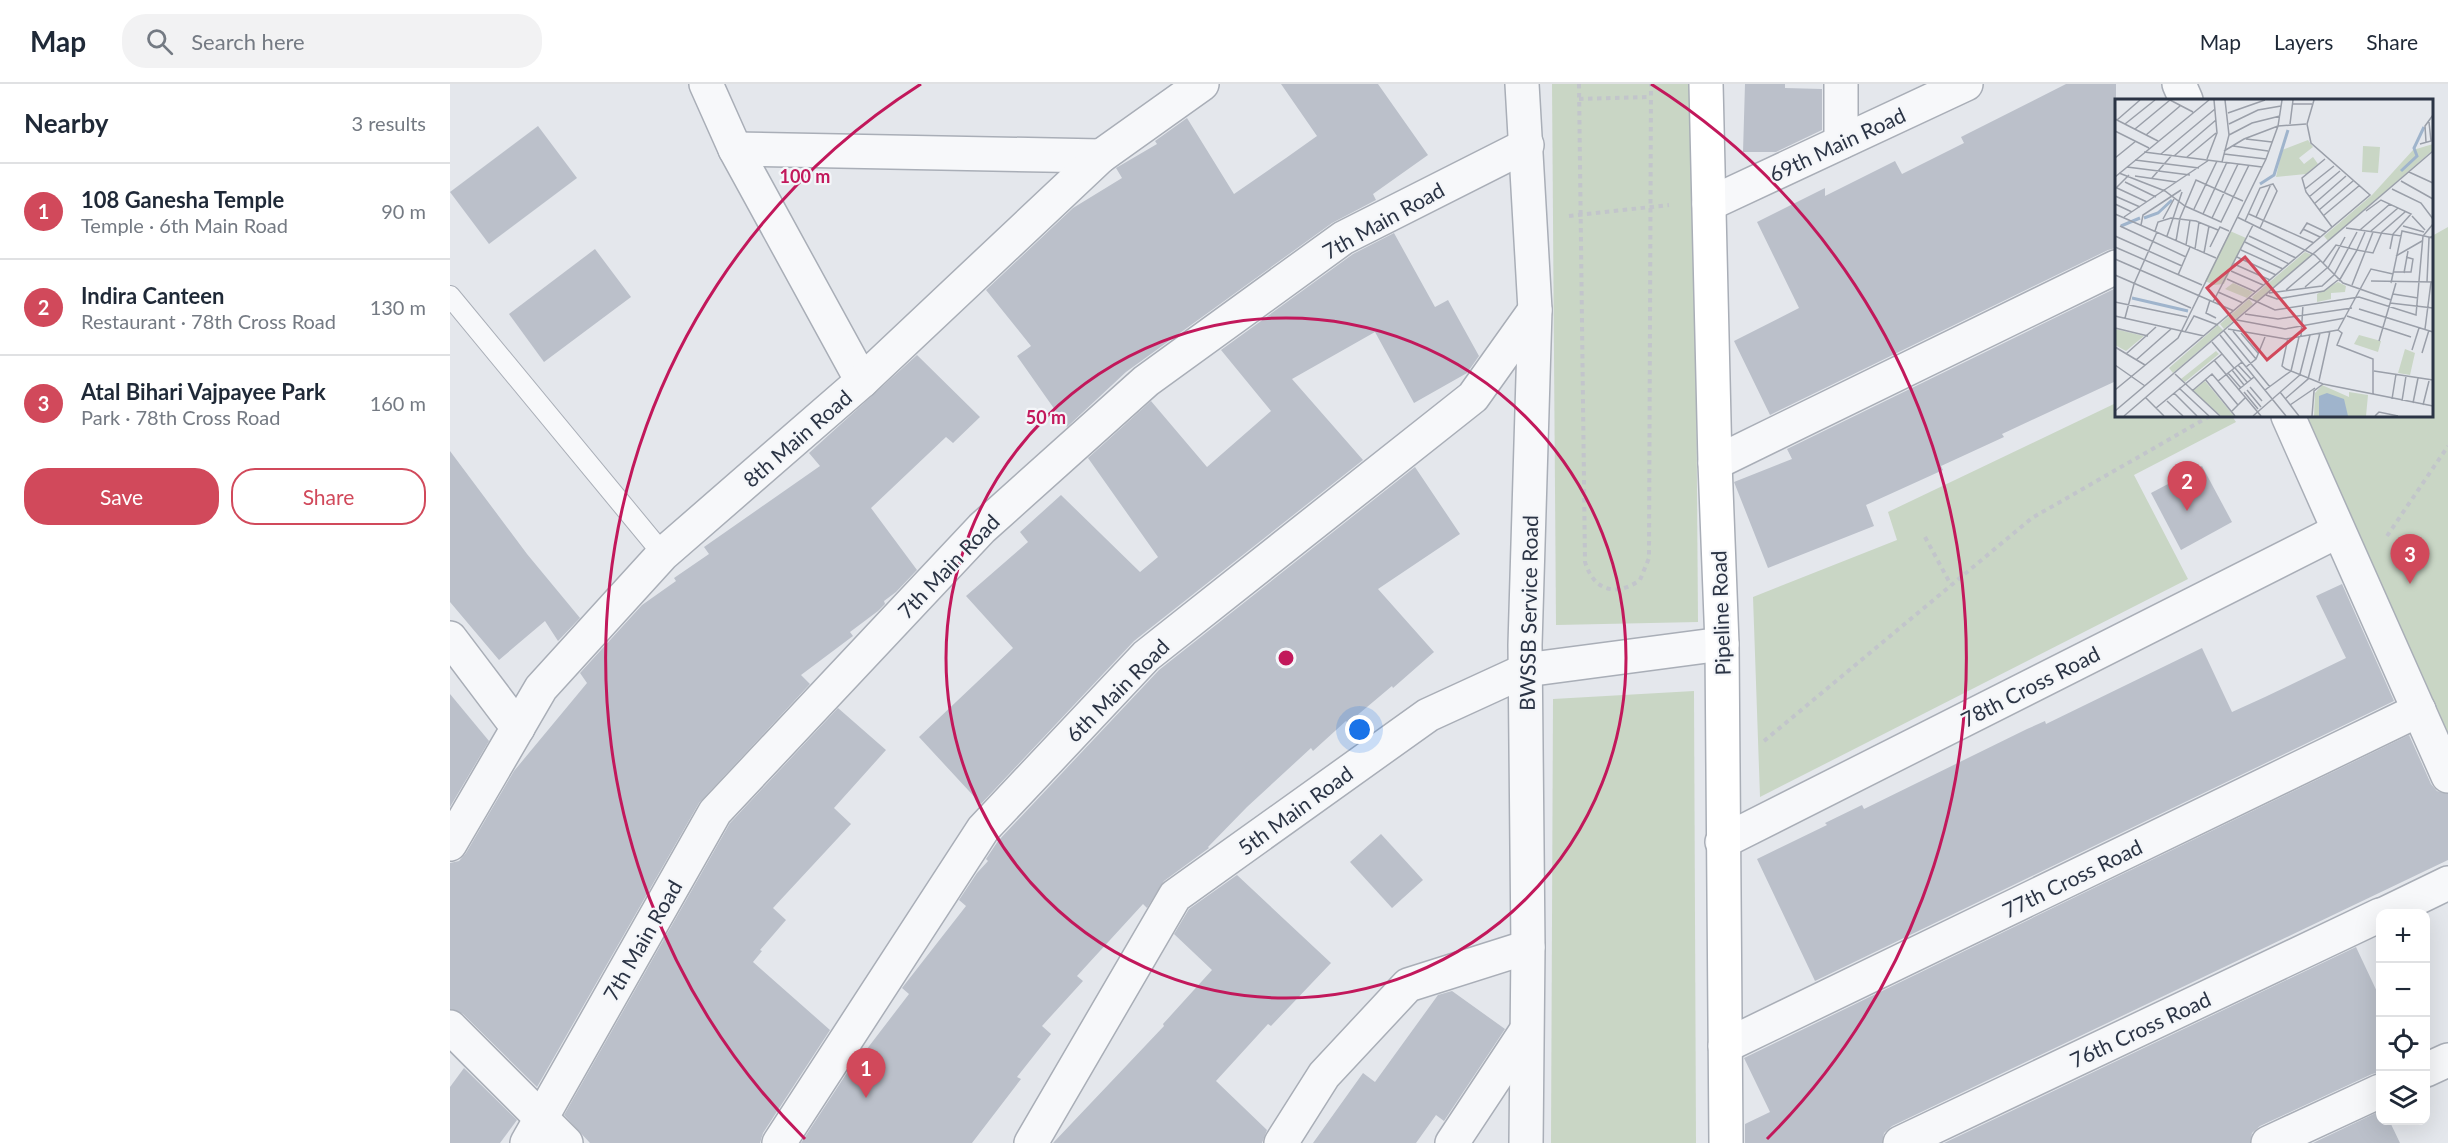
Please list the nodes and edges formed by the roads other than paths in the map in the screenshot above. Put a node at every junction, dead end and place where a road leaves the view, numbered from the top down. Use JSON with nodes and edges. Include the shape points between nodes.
{"nodes":[{"id":1,"x":706,"y":84,"type":"edge"},
{"id":2,"x":1203,"y":84,"type":"edge"},
{"id":3,"x":1522,"y":84,"type":"edge"},
{"id":4,"x":1706,"y":84,"type":"edge"},
{"id":5,"x":1841,"y":84,"type":"edge"},
{"id":6,"x":1966,"y":84,"type":"edge"},
{"id":7,"x":2179,"y":84,"type":"edge"},
{"id":8,"x":2186,"y":99,"type":"edge"},
{"id":9,"x":1841,"y":142,"type":"junction"},
{"id":10,"x":1527,"y":145,"type":"junction"},
{"id":11,"x":735,"y":149,"type":"junction"},
{"id":12,"x":1101,"y":156,"type":"junction"},
{"id":13,"x":1709,"y":204,"type":"junction"},
{"id":14,"x":2115,"y":267,"type":"edge"},
{"id":15,"x":450,"y":296,"type":"edge"},
{"id":16,"x":1535,"y":310,"type":"junction"},
{"id":17,"x":862,"y":381,"type":"junction"},
{"id":18,"x":2288,"y":417,"type":"edge"},
{"id":19,"x":1715,"y":464,"type":"junction"},
{"id":20,"x":2338,"y":531,"type":"junction"},
{"id":21,"x":663,"y":554,"type":"junction"},
{"id":22,"x":450,"y":638,"type":"edge"},
{"id":23,"x":1722,"y":644,"type":"junction"},
{"id":24,"x":1526,"y":669,"type":"junction"},
{"id":25,"x":2419,"y":710,"type":"junction"},
{"id":26,"x":518,"y":728,"type":"junction"},
{"id":27,"x":2448,"y":776,"type":"edge"},
{"id":28,"x":1722,"y":842,"type":"junction"},
{"id":29,"x":450,"y":844,"type":"edge"},
{"id":30,"x":2448,"y":883,"type":"edge"},
{"id":31,"x":2393,"y":909,"type":"edge"},
{"id":32,"x":2376,"y":917,"type":"edge"},
{"id":33,"x":1528,"y":947,"type":"junction"},
{"id":34,"x":450,"y":1027,"type":"edge"},
{"id":35,"x":1526,"y":1031,"type":"junction"},
{"id":36,"x":1725,"y":1046,"type":"junction"},
{"id":37,"x":2448,"y":1060,"type":"edge"},
{"id":38,"x":2430,"y":1068,"type":"edge"},
{"id":39,"x":2376,"y":1093,"type":"edge"},
{"id":40,"x":534,"y":1130,"type":"edge"},
{"id":41,"x":566,"y":1143,"type":"edge"},
{"id":42,"x":778,"y":1143,"type":"edge"},
{"id":43,"x":1031,"y":1143,"type":"edge"},
{"id":44,"x":1281,"y":1143,"type":"edge"},
{"id":45,"x":1452,"y":1143,"type":"edge"},
{"id":46,"x":1526,"y":1143,"type":"edge"},
{"id":47,"x":1725,"y":1143,"type":"edge"},
{"id":48,"x":1900,"y":1143,"type":"edge"},
{"id":49,"x":2268,"y":1143,"type":"edge"}],
"edges":[{"from":1,"to":11,"type":"street"},
{"from":2,"to":12,"type":"street","name":"8th Main Road"},
{"from":3,"to":10,"type":"street","name":"BWSSB Service Road"},
{"from":4,"to":13,"type":"street","name":"Pipeline Road"},
{"from":5,"to":9,"type":"street"},
{"from":6,"to":9,"type":"street","name":"69th Main Road"},
{"from":7,"to":8,"type":"street"},
{"from":9,"to":13,"type":"street","name":"69th Main Road"},
{"from":10,"to":16,"type":"street","name":"BWSSB Service Road"},
{"from":10,"to":40,"type":"street","name":"7th Main Road","via":[[1343,238],[1146,381],[982,528],[715,812]]},
{"from":11,"to":12,"type":"street"},
{"from":11,"to":17,"type":"street"},
{"from":12,"to":17,"type":"street","name":"8th Main Road"},
{"from":13,"to":19,"type":"street","name":"Pipeline Road"},
{"from":14,"to":19,"type":"street"},
{"from":15,"to":21,"type":"lane"},
{"from":16,"to":24,"type":"street","name":"BWSSB Service Road"},
{"from":16,"to":42,"type":"street","name":"6th Main Road","via":[[1473,397],[1146,656],[983,829]]},
{"from":17,"to":21,"type":"street","name":"8th Main Road"},
{"from":18,"to":20,"type":"street"},
{"from":19,"to":23,"type":"street","name":"Pipeline Road"},
{"from":20,"to":25,"type":"street"},
{"from":20,"to":28,"type":"street","name":"78th Cross Road"},
{"from":21,"to":26,"type":"street","name":"8th Main Road","via":[[541,688]]},
{"from":22,"to":26,"type":"street"},
{"from":23,"to":24,"type":"street","name":"5th Main Road"},
{"from":23,"to":28,"type":"street","name":"Pipeline Road"},
{"from":24,"to":33,"type":"street","name":"BWSSB Service Road"},
{"from":24,"to":43,"type":"street","name":"5th Main Road","via":[[1428,715],[1176,896]]},
{"from":25,"to":27,"type":"street"},
{"from":25,"to":36,"type":"street","name":"77th Cross Road"},
{"from":26,"to":29,"type":"street","name":"8th Main Road"},
{"from":28,"to":36,"type":"street","name":"Pipeline Road"},
{"from":30,"to":31,"type":"street","name":"76th Cross Road"},
{"from":32,"to":48,"type":"street","name":"76th Cross Road"},
{"from":33,"to":35,"type":"street","name":"BWSSB Service Road"},
{"from":33,"to":44,"type":"street","via":[[1408,985],[1324,1075]]},
{"from":34,"to":40,"type":"street"},
{"from":35,"to":45,"type":"street"},
{"from":35,"to":46,"type":"street","name":"BWSSB Service Road"},
{"from":36,"to":47,"type":"street","name":"Pipeline Road"},
{"from":37,"to":38,"type":"street"},
{"from":39,"to":49,"type":"street"},
{"from":40,"to":41,"type":"street"}]}
